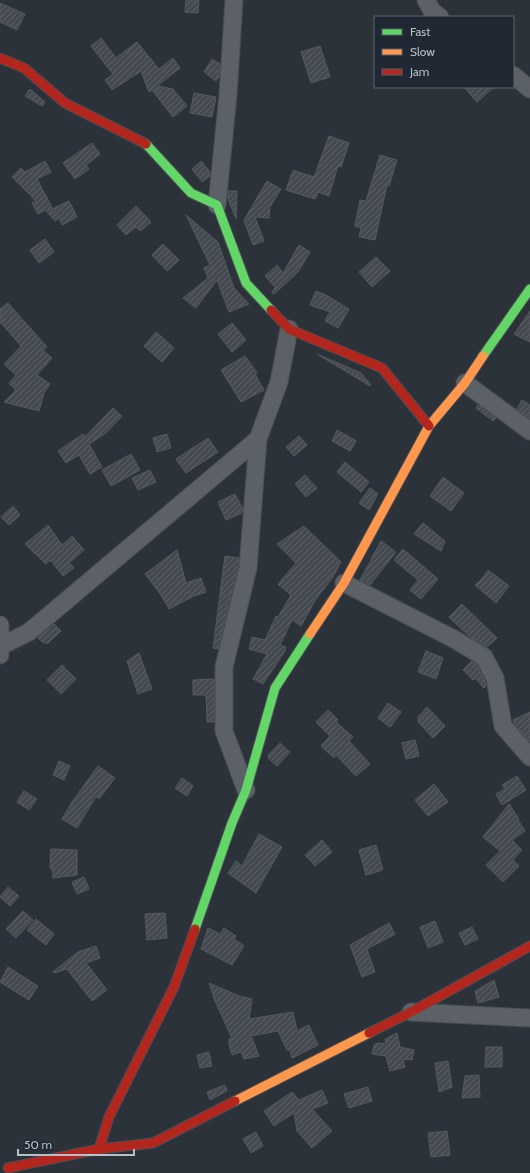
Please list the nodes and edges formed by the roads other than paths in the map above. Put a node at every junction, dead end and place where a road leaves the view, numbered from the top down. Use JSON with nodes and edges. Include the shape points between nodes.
{"nodes":[{"id":1,"x":234,"y":0,"type":"edge"},
{"id":2,"x":426,"y":0,"type":"edge"},
{"id":3,"x":439,"y":16,"type":"edge"},
{"id":4,"x":0,"y":58,"type":"edge"},
{"id":5,"x":514,"y":76,"type":"edge"},
{"id":6,"x":530,"y":89,"type":"edge"},
{"id":7,"x":216,"y":205,"type":"junction"},
{"id":8,"x":530,"y":289,"type":"edge"},
{"id":9,"x":289,"y":330,"type":"junction"},
{"id":10,"x":465,"y":383,"type":"junction"},
{"id":11,"x":429,"y":426,"type":"junction"},
{"id":12,"x":530,"y":431,"type":"edge"},
{"id":13,"x":258,"y":439,"type":"junction"},
{"id":14,"x":344,"y":583,"type":"junction"},
{"id":15,"x":0,"y":625,"type":"edge"},
{"id":16,"x":0,"y":651,"type":"edge"},
{"id":17,"x":530,"y":757,"type":"edge"},
{"id":18,"x":246,"y":790,"type":"junction"},
{"id":19,"x":530,"y":946,"type":"edge"},
{"id":20,"x":411,"y":1012,"type":"junction"},
{"id":21,"x":530,"y":1018,"type":"edge"},
{"id":22,"x":99,"y":1148,"type":"junction"},
{"id":23,"x":4,"y":1166,"type":"edge"},
{"id":24,"x":26,"y":1173,"type":"edge"}],
"edges":[{"from":1,"to":7,"type":"street","via":[[228,95]]},
{"from":2,"to":3,"type":"street","via":[[432,11]]},
{"from":4,"to":7,"type":"street","via":[[24,68],[65,103],[145,142],[191,193]]},
{"from":5,"to":6,"type":"street"},
{"from":7,"to":9,"type":"street","via":[[246,283]]},
{"from":8,"to":10,"type":"street"},
{"from":9,"to":11,"type":"street","via":[[382,368]]},
{"from":9,"to":13,"type":"street","via":[[279,382]]},
{"from":10,"to":11,"type":"street"},
{"from":10,"to":12,"type":"street"},
{"from":11,"to":14,"type":"street"},
{"from":13,"to":16,"type":"street","via":[[29,632]]},
{"from":13,"to":18,"type":"street","via":[[248,568],[224,667],[224,731]]},
{"from":14,"to":17,"type":"street","via":[[484,657],[495,678],[503,726]]},
{"from":14,"to":18,"type":"street","via":[[275,688]]},
{"from":15,"to":16,"type":"street"},
{"from":18,"to":22,"type":"street","via":[[174,987],[109,1117]]},
{"from":19,"to":20,"type":"street"},
{"from":20,"to":21,"type":"street"},
{"from":20,"to":22,"type":"street","via":[[153,1143]]},
{"from":22,"to":23,"type":"street"},
{"from":23,"to":24,"type":"street"}]}
